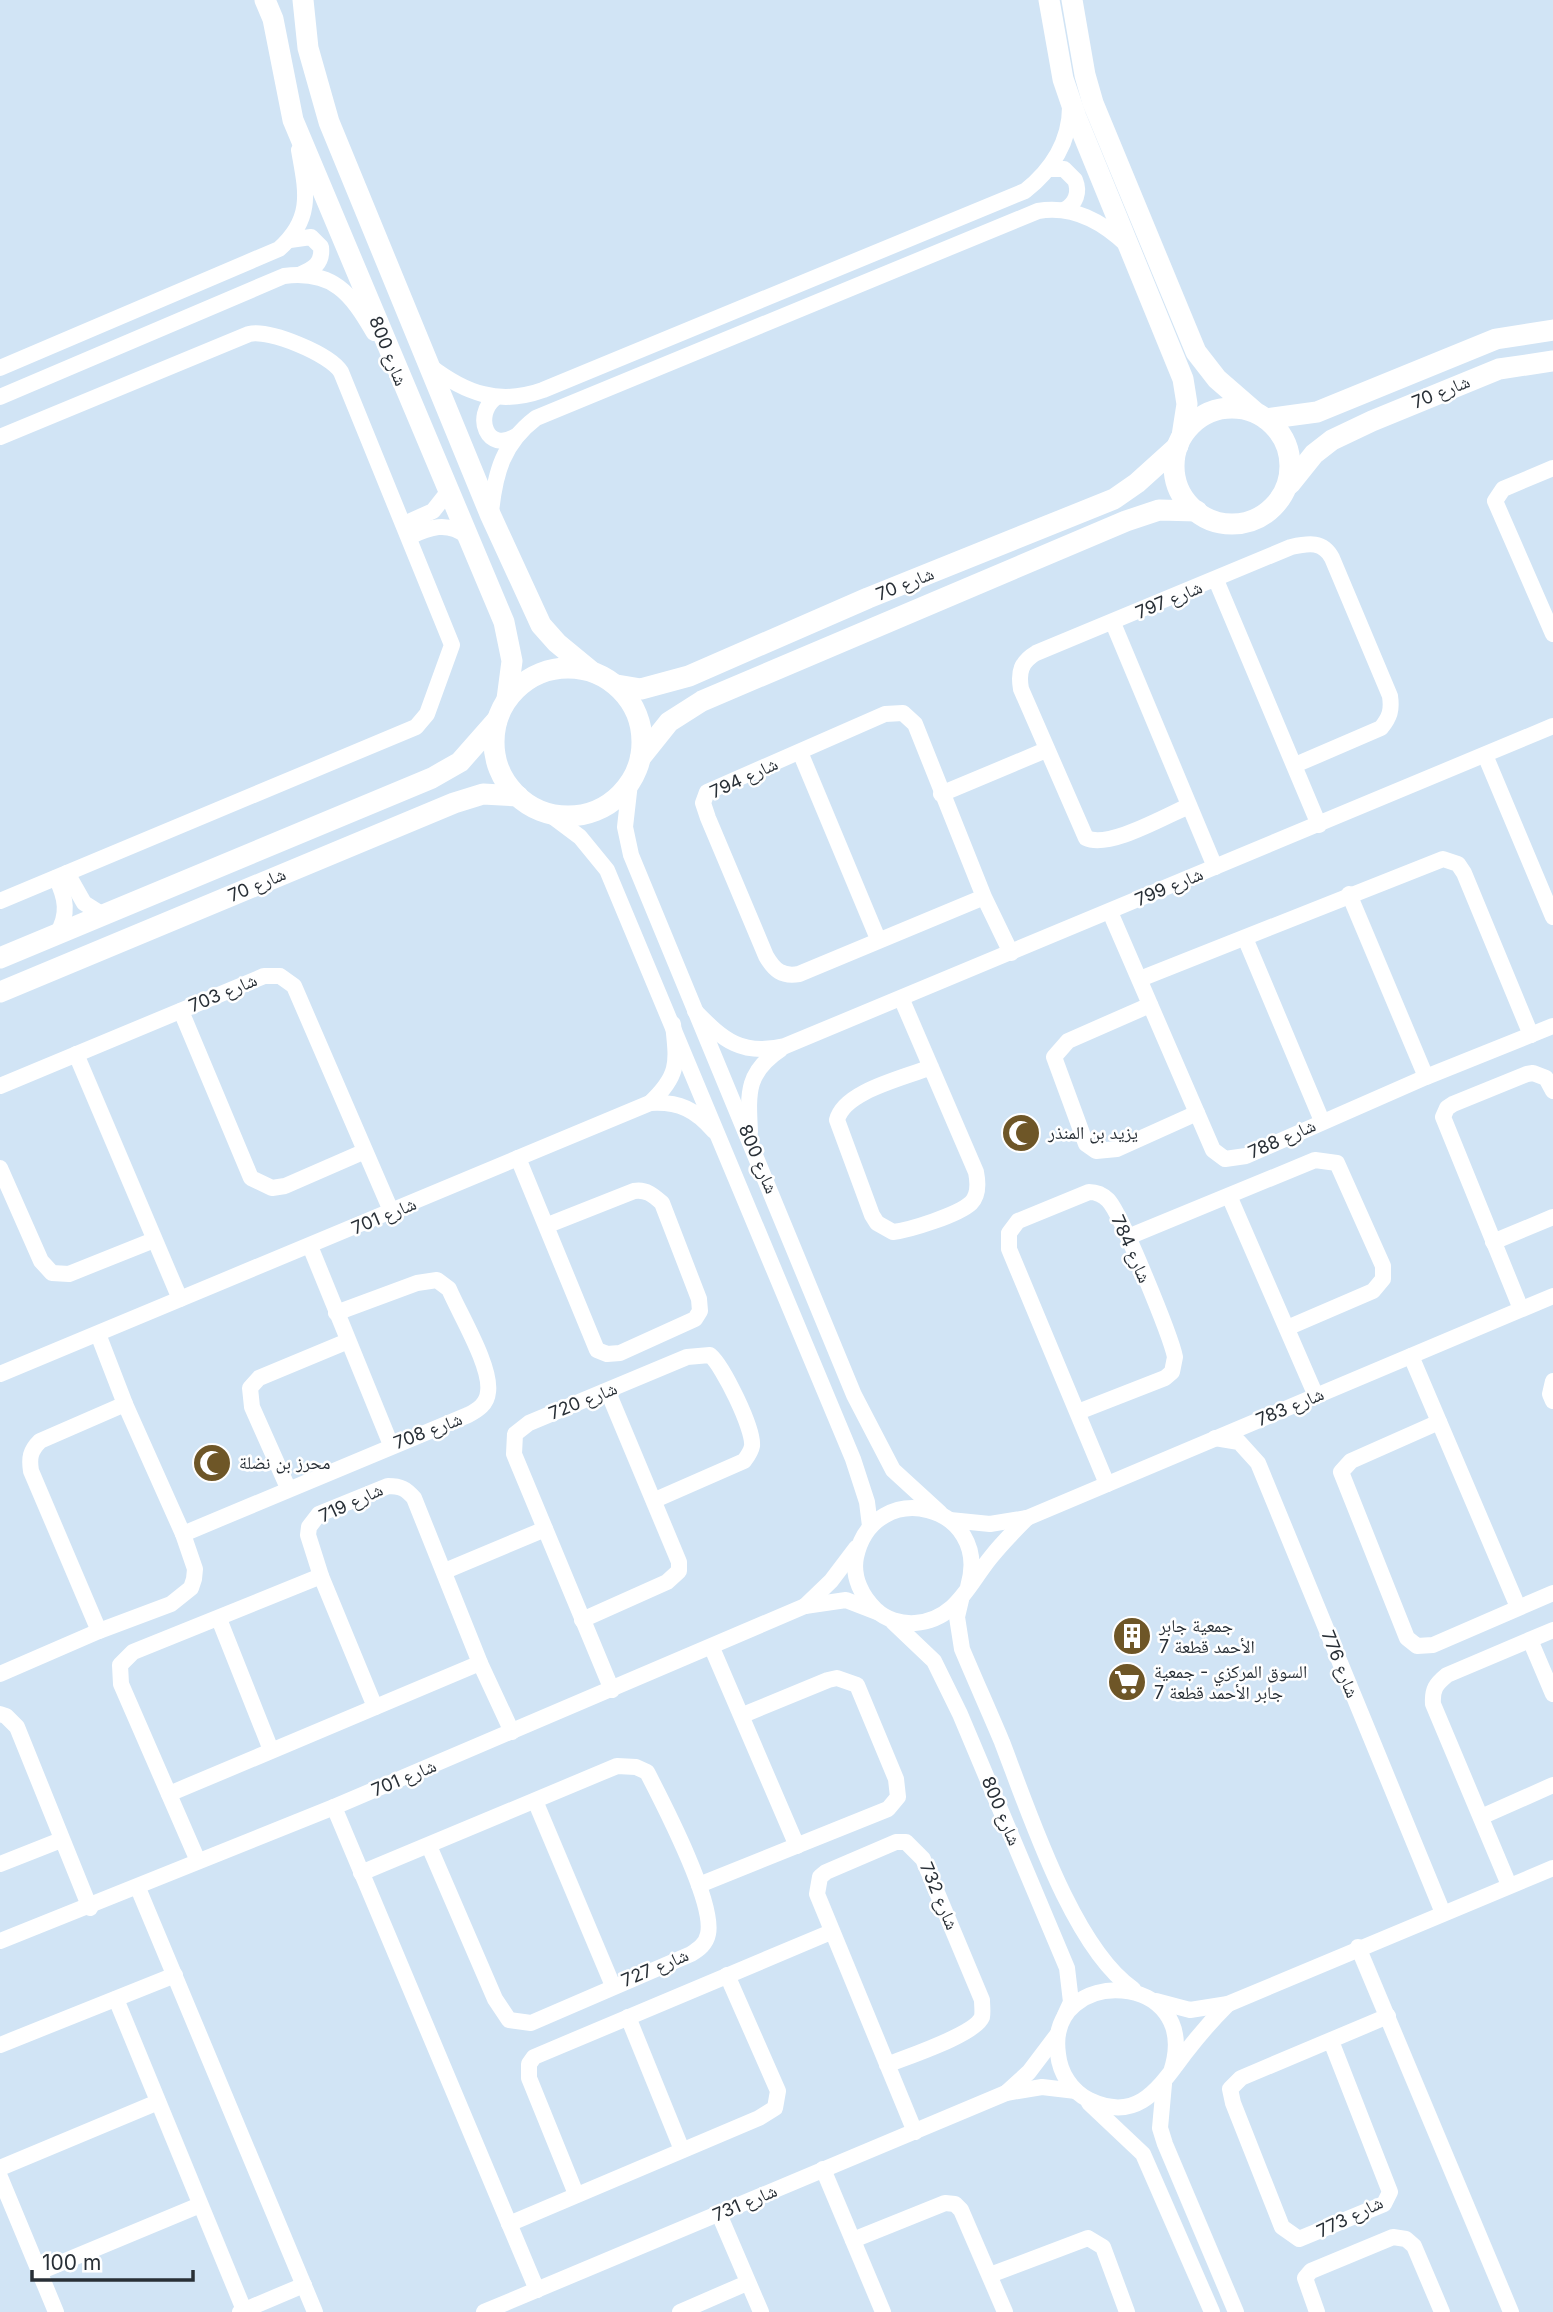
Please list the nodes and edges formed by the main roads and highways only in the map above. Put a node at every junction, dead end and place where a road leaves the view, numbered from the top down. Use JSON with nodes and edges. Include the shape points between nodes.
{"nodes":[{"id":1,"x":265,"y":0,"type":"edge"},
{"id":2,"x":303,"y":0,"type":"edge"},
{"id":3,"x":1049,"y":0,"type":"edge"},
{"id":4,"x":1072,"y":0,"type":"edge"},
{"id":5,"x":1553,"y":330,"type":"edge"},
{"id":6,"x":1553,"y":348,"type":"edge"},
{"id":7,"x":1553,"y":361,"type":"edge"},
{"id":8,"x":1499,"y":369,"type":"junction"},
{"id":9,"x":1261,"y":416,"type":"junction"},
{"id":10,"x":1180,"y":441,"type":"junction"},
{"id":11,"x":1279,"y":500,"type":"junction"},
{"id":12,"x":1197,"y":511,"type":"junction"},
{"id":13,"x":591,"y":671,"type":"junction"},
{"id":14,"x":617,"y":685,"type":"junction"},
{"id":15,"x":507,"y":699,"type":"junction"},
{"id":16,"x":497,"y":720,"type":"junction"},
{"id":17,"x":641,"y":757,"type":"junction"},
{"id":18,"x":517,"y":796,"type":"junction"},
{"id":19,"x":0,"y":958,"type":"edge"},
{"id":20,"x":0,"y":992,"type":"edge"}],
"edges":[{"from":1,"to":15,"type":"main road","name":"شارع 800","via":[[293,120],[510,643],[512,680]]},
{"from":2,"to":13,"type":"main road","name":"شارع 800","via":[[308,48],[329,122],[490,514],[541,625]]},
{"from":3,"to":10,"type":"main road","via":[[1070,101],[1184,379],[1187,404]]},
{"from":4,"to":9,"type":"main road","via":[[1093,103],[1196,352],[1217,379]]},
{"from":5,"to":9,"type":"main road","name":"شارع 70","via":[[1496,339],[1317,412]]},
{"from":6,"to":8,"type":"main road","via":[[1521,353]]},
{"from":7,"to":8,"type":"main road","name":"شارع 70"},
{"from":8,"to":11,"type":"main road","name":"شارع 70","via":[[1332,440],[1302,465]]},
{"from":9,"to":10,"type":"main road","via":[[1231,408],[1206,414],[1192,423]]},
{"from":9,"to":11,"type":"main road","via":[[1276,428],[1288,451],[1289,476]]},
{"from":10,"to":12,"type":"main road","via":[[1175,475],[1183,495]]},
{"from":10,"to":14,"type":"main road","name":"شارع 70","via":[[1114,499],[689,676],[641,689]]},
{"from":11,"to":12,"type":"main road","via":[[1247,522],[1221,522]]},
{"from":12,"to":17,"type":"main road","name":"شارع 70","via":[[1159,510],[1126,521],[715,695],[668,722]]},
{"from":13,"to":14,"type":"main road"},
{"from":13,"to":15,"type":"main road","via":[[545,671]]},
{"from":14,"to":17,"type":"main road","via":[[639,718]]},
{"from":15,"to":16,"type":"main road"},
{"from":16,"to":18,"type":"main road","via":[[495,755],[503,778]]},
{"from":16,"to":19,"type":"main road","name":"شارع 70","via":[[460,762],[432,778]]},
{"from":17,"to":18,"type":"main road","via":[[630,783],[594,811],[548,813]]},
{"from":18,"to":20,"type":"main road","name":"شارع 70","via":[[483,794],[454,803]]}]}
